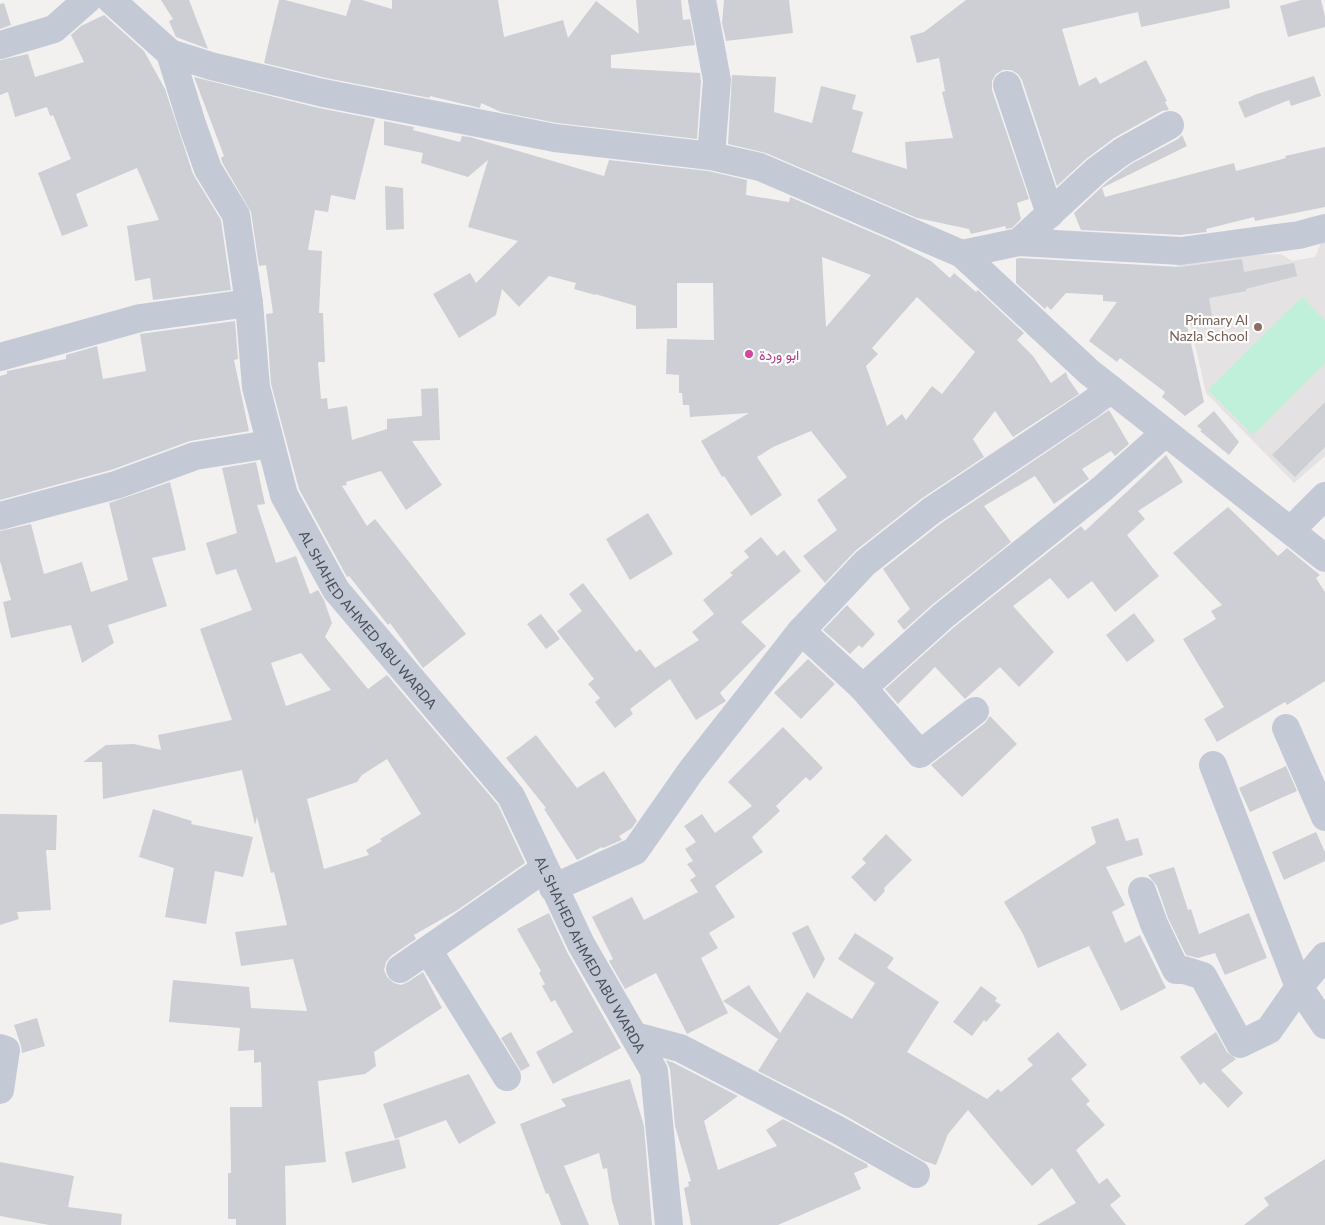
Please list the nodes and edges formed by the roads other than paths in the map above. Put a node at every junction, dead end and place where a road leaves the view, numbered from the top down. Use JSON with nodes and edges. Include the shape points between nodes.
{"nodes":[{"id":1,"x":87,"y":0,"type":"edge"},
{"id":2,"x":111,"y":0,"type":"edge"},
{"id":3,"x":702,"y":0,"type":"edge"},
{"id":4,"x":0,"y":45,"type":"edge"},
{"id":5,"x":170,"y":53,"type":"junction"},
{"id":6,"x":1007,"y":85,"type":"dead end"},
{"id":7,"x":1170,"y":125,"type":"dead end"},
{"id":8,"x":711,"y":156,"type":"junction"},
{"id":9,"x":1050,"y":214,"type":"junction"},
{"id":10,"x":1325,"y":228,"type":"edge"},
{"id":11,"x":1019,"y":242,"type":"junction"},
{"id":12,"x":962,"y":254,"type":"junction"},
{"id":13,"x":249,"y":303,"type":"junction"},
{"id":14,"x":0,"y":357,"type":"edge"},
{"id":15,"x":1111,"y":389,"type":"junction"},
{"id":16,"x":1165,"y":433,"type":"junction"},
{"id":17,"x":270,"y":444,"type":"junction"},
{"id":18,"x":1325,"y":496,"type":"edge"},
{"id":19,"x":0,"y":516,"type":"edge"},
{"id":20,"x":1297,"y":535,"type":"junction"},
{"id":21,"x":1325,"y":558,"type":"edge"},
{"id":22,"x":801,"y":631,"type":"junction"},
{"id":23,"x":863,"y":688,"type":"junction"},
{"id":24,"x":974,"y":711,"type":"dead end"},
{"id":25,"x":1286,"y":728,"type":"dead end"},
{"id":26,"x":1213,"y":764,"type":"dead end"},
{"id":27,"x":1325,"y":817,"type":"edge"},
{"id":28,"x":549,"y":878,"type":"junction"},
{"id":29,"x":1142,"y":891,"type":"dead end"},
{"id":30,"x":428,"y":950,"type":"junction"},
{"id":31,"x":1325,"y":956,"type":"edge"},
{"id":32,"x":400,"y":969,"type":"dead end"},
{"id":33,"x":1299,"y":987,"type":"junction"},
{"id":34,"x":1325,"y":1025,"type":"edge"},
{"id":35,"x":635,"y":1036,"type":"junction"},
{"id":36,"x":0,"y":1048,"type":"edge"},
{"id":37,"x":507,"y":1077,"type":"dead end"},
{"id":38,"x":0,"y":1090,"type":"edge"},
{"id":39,"x":916,"y":1174,"type":"dead end"},
{"id":40,"x":669,"y":1225,"type":"edge"}],
"edges":[{"from":1,"to":4,"type":"street","via":[[54,29]]},
{"from":2,"to":5,"type":"street"},
{"from":3,"to":8,"type":"street","via":[[717,80]]},
{"from":5,"to":8,"type":"street","via":[[323,93],[555,138]]},
{"from":5,"to":13,"type":"street","name":"AL SHAHED AHMED ABU WARDA","via":[[208,169],[236,215]]},
{"from":6,"to":9,"type":"street"},
{"from":7,"to":9,"type":"street","via":[[1097,170]]},
{"from":8,"to":12,"type":"street","via":[[760,167]]},
{"from":9,"to":11,"type":"street"},
{"from":10,"to":11,"type":"street","via":[[1299,235],[1181,251]]},
{"from":11,"to":12,"type":"street"},
{"from":12,"to":15,"type":"street"},
{"from":13,"to":14,"type":"street","via":[[140,318]]},
{"from":13,"to":17,"type":"street","name":"AL SHAHED AHMED ABU WARDA","via":[[256,387]]},
{"from":15,"to":16,"type":"street"},
{"from":15,"to":22,"type":"street","via":[[931,511],[864,563]]},
{"from":16,"to":20,"type":"street"},
{"from":16,"to":23,"type":"street","via":[[1103,488],[943,616]]},
{"from":17,"to":19,"type":"street","via":[[195,456],[116,485]]},
{"from":17,"to":28,"type":"street","name":"AL SHAHED AHMED ABU WARDA","via":[[284,495],[336,590],[511,796]]},
{"from":18,"to":20,"type":"street"},
{"from":20,"to":21,"type":"street"},
{"from":22,"to":23,"type":"street"},
{"from":22,"to":28,"type":"street","via":[[691,771],[635,851]]},
{"from":23,"to":24,"type":"street","via":[[920,754]]},
{"from":25,"to":27,"type":"street"},
{"from":26,"to":33,"type":"street"},
{"from":28,"to":30,"type":"street"},
{"from":28,"to":35,"type":"street","name":"AL SHAHED AHMED ABU WARDA","via":[[580,944]]},
{"from":29,"to":33,"type":"street","via":[[1176,970],[1203,976],[1240,1044],[1269,1030]]},
{"from":30,"to":32,"type":"street"},
{"from":30,"to":37,"type":"street"},
{"from":31,"to":33,"type":"street"},
{"from":33,"to":34,"type":"street"},
{"from":35,"to":39,"type":"street","via":[[680,1048]]},
{"from":35,"to":40,"type":"street","name":"AL SHAHED AHMED ABU WARDA","via":[[654,1071]]},
{"from":36,"to":38,"type":"street","via":[[6,1050]]}]}
